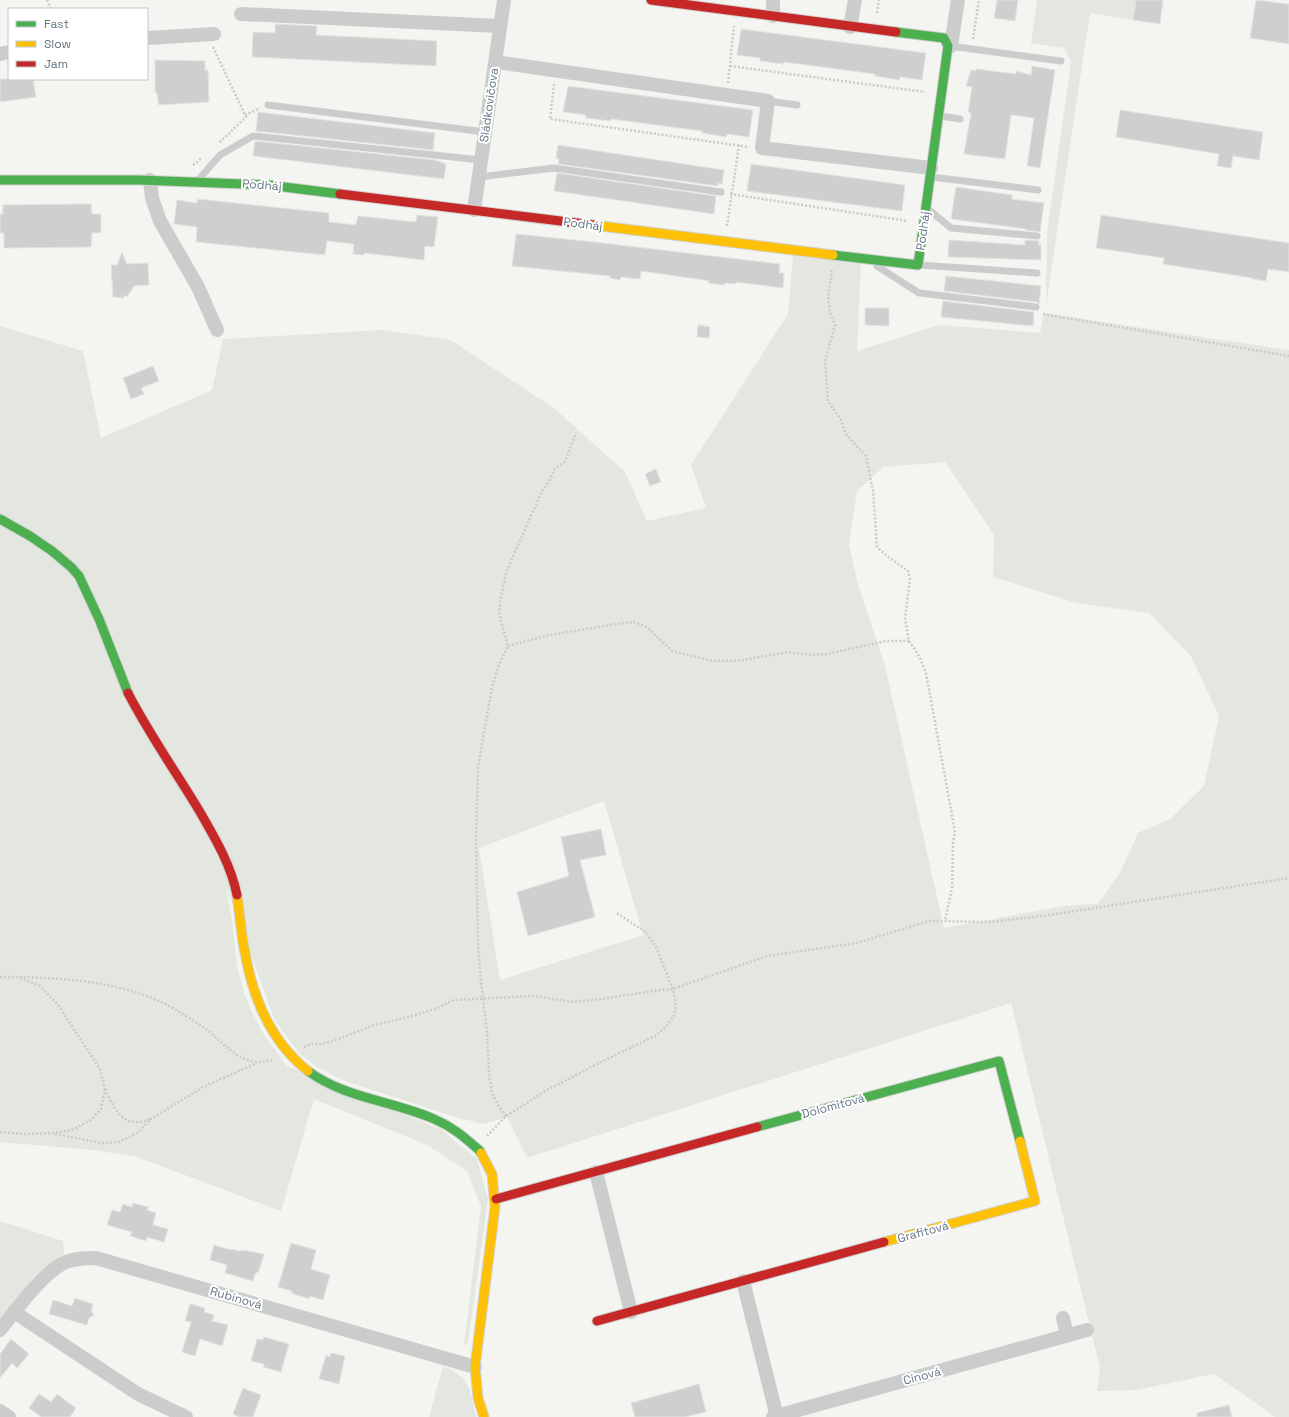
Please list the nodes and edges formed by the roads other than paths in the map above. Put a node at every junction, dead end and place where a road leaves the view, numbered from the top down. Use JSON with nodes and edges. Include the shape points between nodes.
{"nodes":[{"id":1,"x":504,"y":0,"type":"edge"},
{"id":2,"x":651,"y":0,"type":"edge"},
{"id":3,"x":774,"y":0,"type":"edge"},
{"id":4,"x":855,"y":0,"type":"edge"},
{"id":5,"x":958,"y":0,"type":"edge"},
{"id":6,"x":240,"y":14,"type":"dead end"},
{"id":7,"x":773,"y":16,"type":"junction"},
{"id":8,"x":500,"y":26,"type":"junction"},
{"id":9,"x":850,"y":27,"type":"junction"},
{"id":10,"x":148,"y":38,"type":"edge"},
{"id":11,"x":213,"y":41,"type":"road end"},
{"id":12,"x":949,"y":46,"type":"junction"},
{"id":13,"x":1061,"y":61,"type":"dead end"},
{"id":14,"x":496,"y":62,"type":"junction"},
{"id":15,"x":768,"y":101,"type":"junction"},
{"id":16,"x":268,"y":105,"type":"road end"},
{"id":17,"x":797,"y":105,"type":"dead end"},
{"id":18,"x":938,"y":116,"type":"junction"},
{"id":19,"x":960,"y":119,"type":"dead end"},
{"id":20,"x":485,"y":132,"type":"junction"},
{"id":21,"x":481,"y":160,"type":"junction"},
{"id":22,"x":931,"y":173,"type":"junction"},
{"id":23,"x":479,"y":177,"type":"junction"},
{"id":24,"x":0,"y":180,"type":"edge"},
{"id":25,"x":150,"y":180,"type":"junction"},
{"id":26,"x":196,"y":182,"type":"junction"},
{"id":27,"x":1038,"y":190,"type":"dead end"},
{"id":28,"x":722,"y":192,"type":"dead end"},
{"id":29,"x":926,"y":208,"type":"junction"},
{"id":30,"x":474,"y":210,"type":"junction"},
{"id":31,"x":1037,"y":236,"type":"dead end"},
{"id":32,"x":866,"y":259,"type":"junction"},
{"id":33,"x":918,"y":265,"type":"junction"},
{"id":34,"x":1037,"y":273,"type":"dead end"},
{"id":35,"x":1036,"y":307,"type":"road end"},
{"id":36,"x":217,"y":330,"type":"dead end"},
{"id":37,"x":0,"y":519,"type":"edge"},
{"id":38,"x":1018,"y":1133,"type":"joint"},
{"id":39,"x":596,"y":1172,"type":"junction"},
{"id":40,"x":496,"y":1199,"type":"junction"},
{"id":41,"x":742,"y":1281,"type":"junction"},
{"id":42,"x":14,"y":1312,"type":"junction"},
{"id":43,"x":631,"y":1312,"type":"junction"},
{"id":44,"x":1063,"y":1318,"type":"dead end"},
{"id":45,"x":597,"y":1321,"type":"dead end"},
{"id":46,"x":0,"y":1330,"type":"edge"},
{"id":47,"x":1087,"y":1330,"type":"dead end"},
{"id":48,"x":1067,"y":1335,"type":"junction"},
{"id":49,"x":475,"y":1367,"type":"junction"},
{"id":50,"x":0,"y":1411,"type":"edge"},
{"id":51,"x":9,"y":1417,"type":"edge"},
{"id":52,"x":186,"y":1417,"type":"edge"},
{"id":53,"x":484,"y":1417,"type":"edge"},
{"id":54,"x":775,"y":1417,"type":"edge"}],
"edges":[{"from":1,"to":8,"type":"street","name":"Sládkovičova"},
{"from":2,"to":7,"type":"street"},
{"from":3,"to":7,"type":"street"},
{"from":4,"to":9,"type":"street"},
{"from":5,"to":12,"type":"street"},
{"from":6,"to":8,"type":"street"},
{"from":7,"to":9,"type":"street"},
{"from":8,"to":14,"type":"street","name":"Sládkovičova"},
{"from":9,"to":12,"type":"street","via":[[944,38]]},
{"from":10,"to":11,"type":"street"},
{"from":12,"to":13,"type":"lane"},
{"from":12,"to":18,"type":"street","name":"Podháj"},
{"from":14,"to":15,"type":"street"},
{"from":14,"to":20,"type":"street","name":"Sládkovičova"},
{"from":15,"to":17,"type":"lane"},
{"from":15,"to":22,"type":"street","via":[[762,148]]},
{"from":16,"to":20,"type":"lane"},
{"from":18,"to":19,"type":"lane"},
{"from":18,"to":22,"type":"street","name":"Podháj"},
{"from":20,"to":21,"type":"street","name":"Sládkovičova"},
{"from":21,"to":23,"type":"street","name":"Sládkovičova"},
{"from":21,"to":26,"type":"lane","via":[[253,136],[220,155]]},
{"from":22,"to":27,"type":"lane"},
{"from":22,"to":29,"type":"street","name":"Podháj"},
{"from":23,"to":28,"type":"lane","via":[[554,168]]},
{"from":23,"to":30,"type":"street","name":"Sládkovičova"},
{"from":24,"to":25,"type":"street","name":"Podháj"},
{"from":25,"to":26,"type":"street","name":"Podháj"},
{"from":25,"to":36,"type":"street","via":[[152,198],[158,214],[198,287]]},
{"from":26,"to":30,"type":"street","name":"Podháj","via":[[268,185]]},
{"from":29,"to":31,"type":"lane","via":[[951,228]]},
{"from":29,"to":33,"type":"street","name":"Podháj"},
{"from":30,"to":32,"type":"street","name":"Podháj"},
{"from":32,"to":33,"type":"street","name":"Podháj"},
{"from":32,"to":35,"type":"lane","via":[[919,293]]},
{"from":33,"to":34,"type":"lane"},
{"from":37,"to":40,"type":"street","via":[[57,554],[77,574],[99,616],[126,689],[223,852],[236,890],[243,945],[253,991],[269,1027],[290,1056],[320,1079],[353,1094],[427,1116],[467,1137],[491,1168]]},
{"from":38,"to":39,"type":"street","name":"Dolomitová","via":[[999,1061]]},
{"from":38,"to":41,"type":"street","name":"Grafitová","via":[[1035,1201]]},
{"from":39,"to":40,"type":"street","name":"Dolomitová"},
{"from":39,"to":43,"type":"street"},
{"from":40,"to":49,"type":"street"},
{"from":41,"to":43,"type":"street","name":"Grafitová"},
{"from":41,"to":54,"type":"street","name":"Cínová"},
{"from":42,"to":46,"type":"street","name":"Rubínová"},
{"from":42,"to":49,"type":"street","name":"Rubínová","via":[[52,1271],[65,1262],[96,1258]]},
{"from":42,"to":52,"type":"street","via":[[138,1394]]},
{"from":43,"to":45,"type":"street","name":"Grafitová"},
{"from":44,"to":48,"type":"street"},
{"from":47,"to":48,"type":"street","name":"Cínová"},
{"from":48,"to":54,"type":"street","name":"Cínová"},
{"from":49,"to":53,"type":"street","via":[[478,1398]]},
{"from":50,"to":51,"type":"street"}]}
